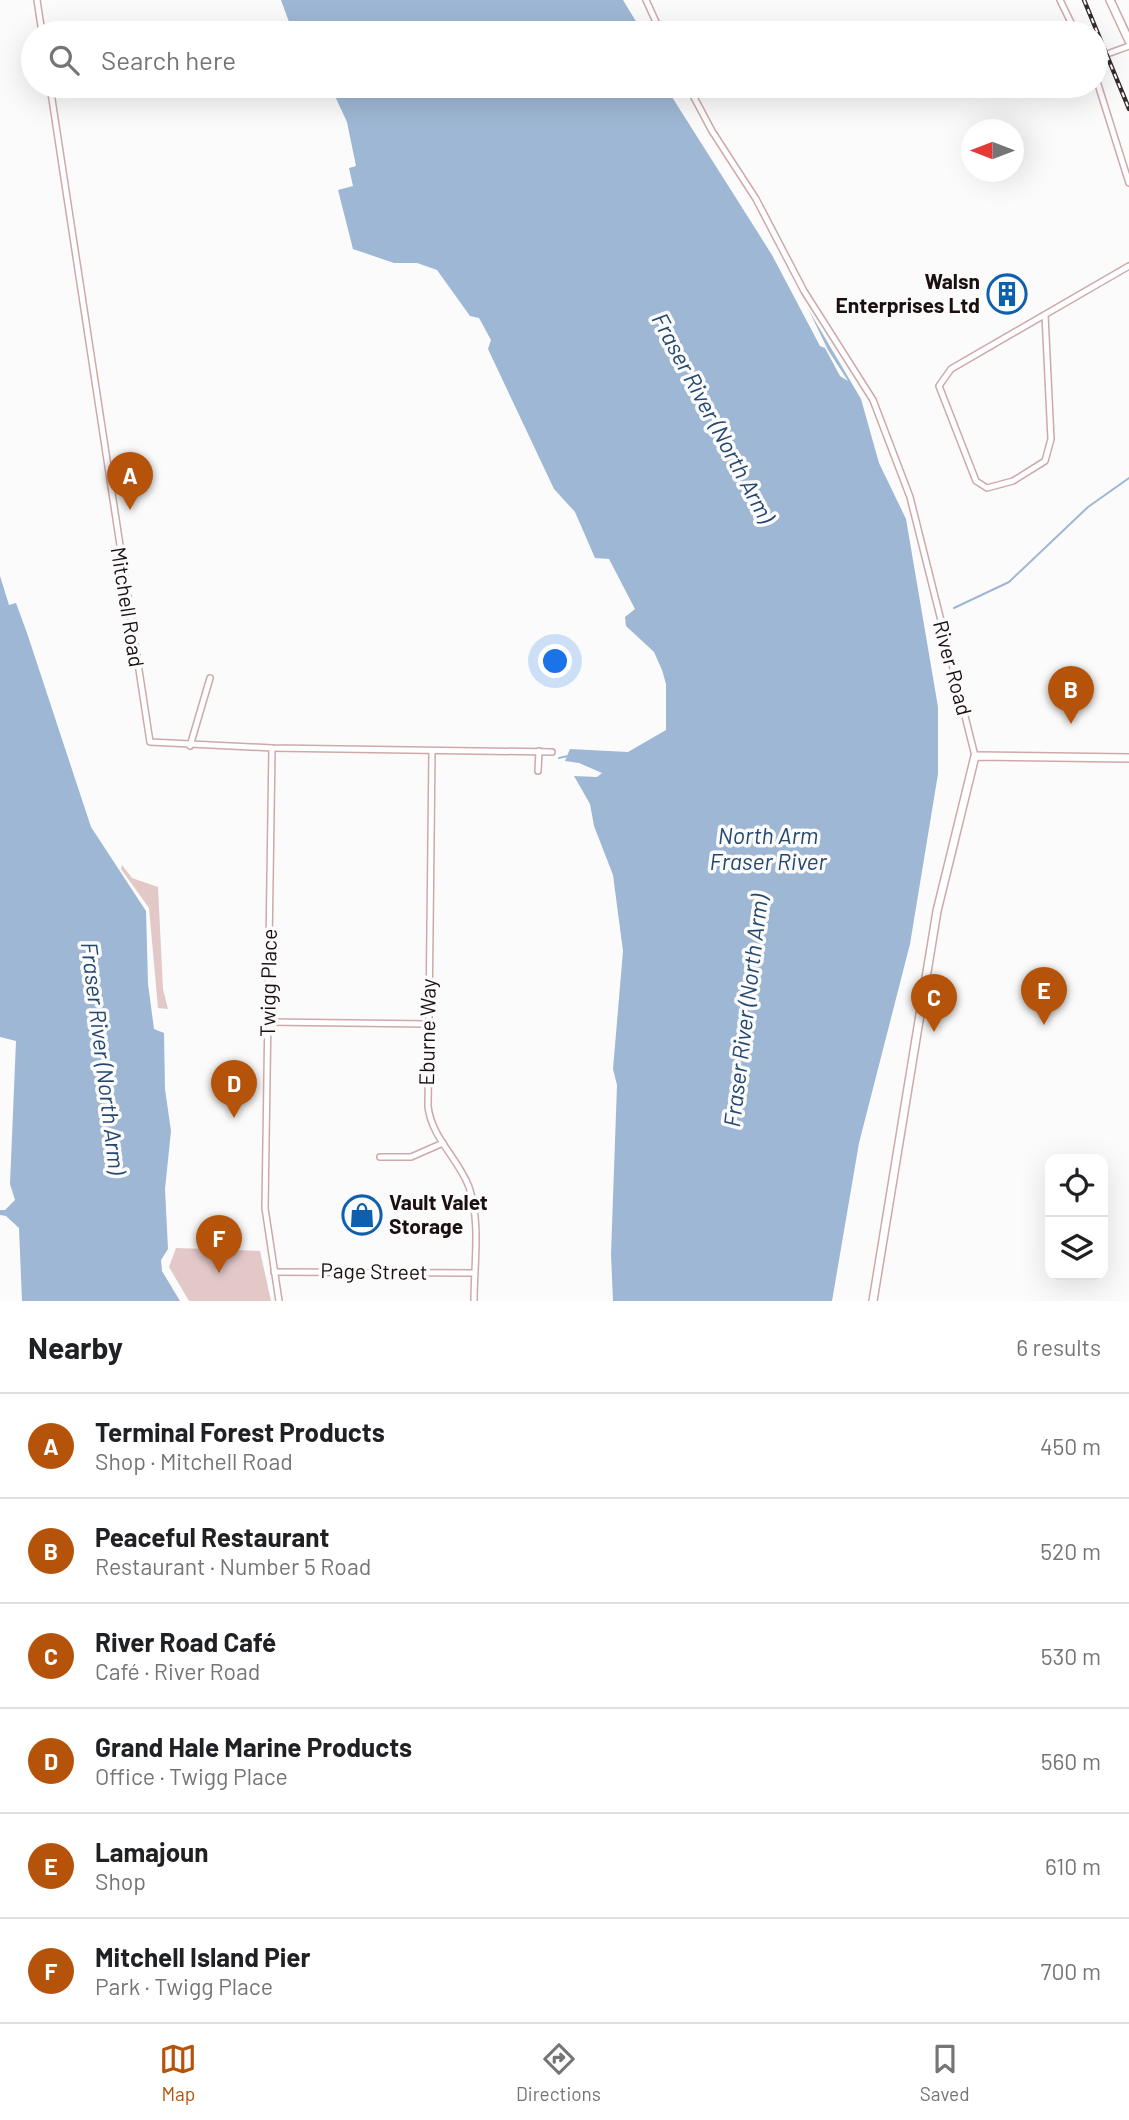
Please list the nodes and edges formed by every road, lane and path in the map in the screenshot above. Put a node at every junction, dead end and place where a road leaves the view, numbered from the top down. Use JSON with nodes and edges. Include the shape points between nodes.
{"nodes":[{"id":1,"x":37,"y":0,"type":"edge"},
{"id":2,"x":646,"y":0,"type":"edge"},
{"id":3,"x":1060,"y":0,"type":"edge"},
{"id":4,"x":1110,"y":0,"type":"edge"},
{"id":5,"x":40,"y":21,"type":"edge"},
{"id":6,"x":655,"y":21,"type":"edge"},
{"id":7,"x":1070,"y":21,"type":"edge"},
{"id":8,"x":1129,"y":43,"type":"edge"},
{"id":9,"x":1108,"y":53,"type":"edge"},
{"id":10,"x":52,"y":98,"type":"edge"},
{"id":11,"x":694,"y":98,"type":"edge"},
{"id":12,"x":1102,"y":98,"type":"edge"},
{"id":13,"x":1129,"y":183,"type":"edge"},
{"id":14,"x":1129,"y":266,"type":"edge"},
{"id":15,"x":1045,"y":315,"type":"junction"},
{"id":16,"x":211,"y":678,"type":"dead end"},
{"id":17,"x":190,"y":746,"type":"junction"},
{"id":18,"x":272,"y":748,"type":"junction"},
{"id":19,"x":432,"y":751,"type":"junction"},
{"id":20,"x":538,"y":751,"type":"junction"},
{"id":21,"x":552,"y":752,"type":"dead end"},
{"id":22,"x":975,"y":756,"type":"junction"},
{"id":23,"x":1129,"y":758,"type":"edge"},
{"id":24,"x":538,"y":771,"type":"dead end"},
{"id":25,"x":268,"y":1022,"type":"junction"},
{"id":26,"x":428,"y":1024,"type":"junction"},
{"id":27,"x":443,"y":1143,"type":"junction"},
{"id":28,"x":380,"y":1157,"type":"dead end"},
{"id":29,"x":274,"y":1272,"type":"junction"},
{"id":30,"x":474,"y":1273,"type":"junction"},
{"id":31,"x":279,"y":1301,"type":"edge"},
{"id":32,"x":474,"y":1301,"type":"edge"},
{"id":33,"x":873,"y":1301,"type":"edge"}],
"edges":[{"from":1,"to":5,"type":"street"},
{"from":2,"to":6,"type":"street"},
{"from":3,"to":7,"type":"street"},
{"from":4,"to":8,"type":"street"},
{"from":8,"to":9,"type":"street"},
{"from":10,"to":17,"type":"street","name":"Mitchell Road","via":[[146,731],[150,742]]},
{"from":11,"to":22,"type":"street","name":"River Road","via":[[756,199],[804,291],[873,400],[910,496]]},
{"from":12,"to":13,"type":"street"},
{"from":14,"to":15,"type":"street"},
{"from":15,"to":15,"type":"street","via":[[951,369],[939,386],[975,481],[987,488],[1013,481],[1045,461],[1051,439]]},
{"from":16,"to":17,"type":"street"},
{"from":17,"to":18,"type":"street","name":"Mitchell Road"},
{"from":18,"to":19,"type":"street","name":"Mitchell Road"},
{"from":18,"to":25,"type":"street","name":"Twigg Place"},
{"from":19,"to":20,"type":"street","name":"Mitchell Road"},
{"from":19,"to":26,"type":"street","name":"Eburne Way"},
{"from":20,"to":21,"type":"street","name":"Mitchell Road"},
{"from":20,"to":24,"type":"street"},
{"from":22,"to":23,"type":"street"},
{"from":22,"to":33,"type":"street","name":"River Road","via":[[937,911]]},
{"from":25,"to":26,"type":"street"},
{"from":25,"to":29,"type":"street","name":"Twigg Place","via":[[265,1208]]},
{"from":26,"to":27,"type":"street","name":"Eburne Way","via":[[429,1114]]},
{"from":27,"to":28,"type":"street","via":[[411,1157]]},
{"from":27,"to":30,"type":"street","name":"Eburne Way","via":[[463,1174],[473,1204]]},
{"from":29,"to":30,"type":"street","name":"Page Street"},
{"from":29,"to":31,"type":"street","name":"Twigg Place"},
{"from":30,"to":32,"type":"street","name":"Eburne Way"}]}
